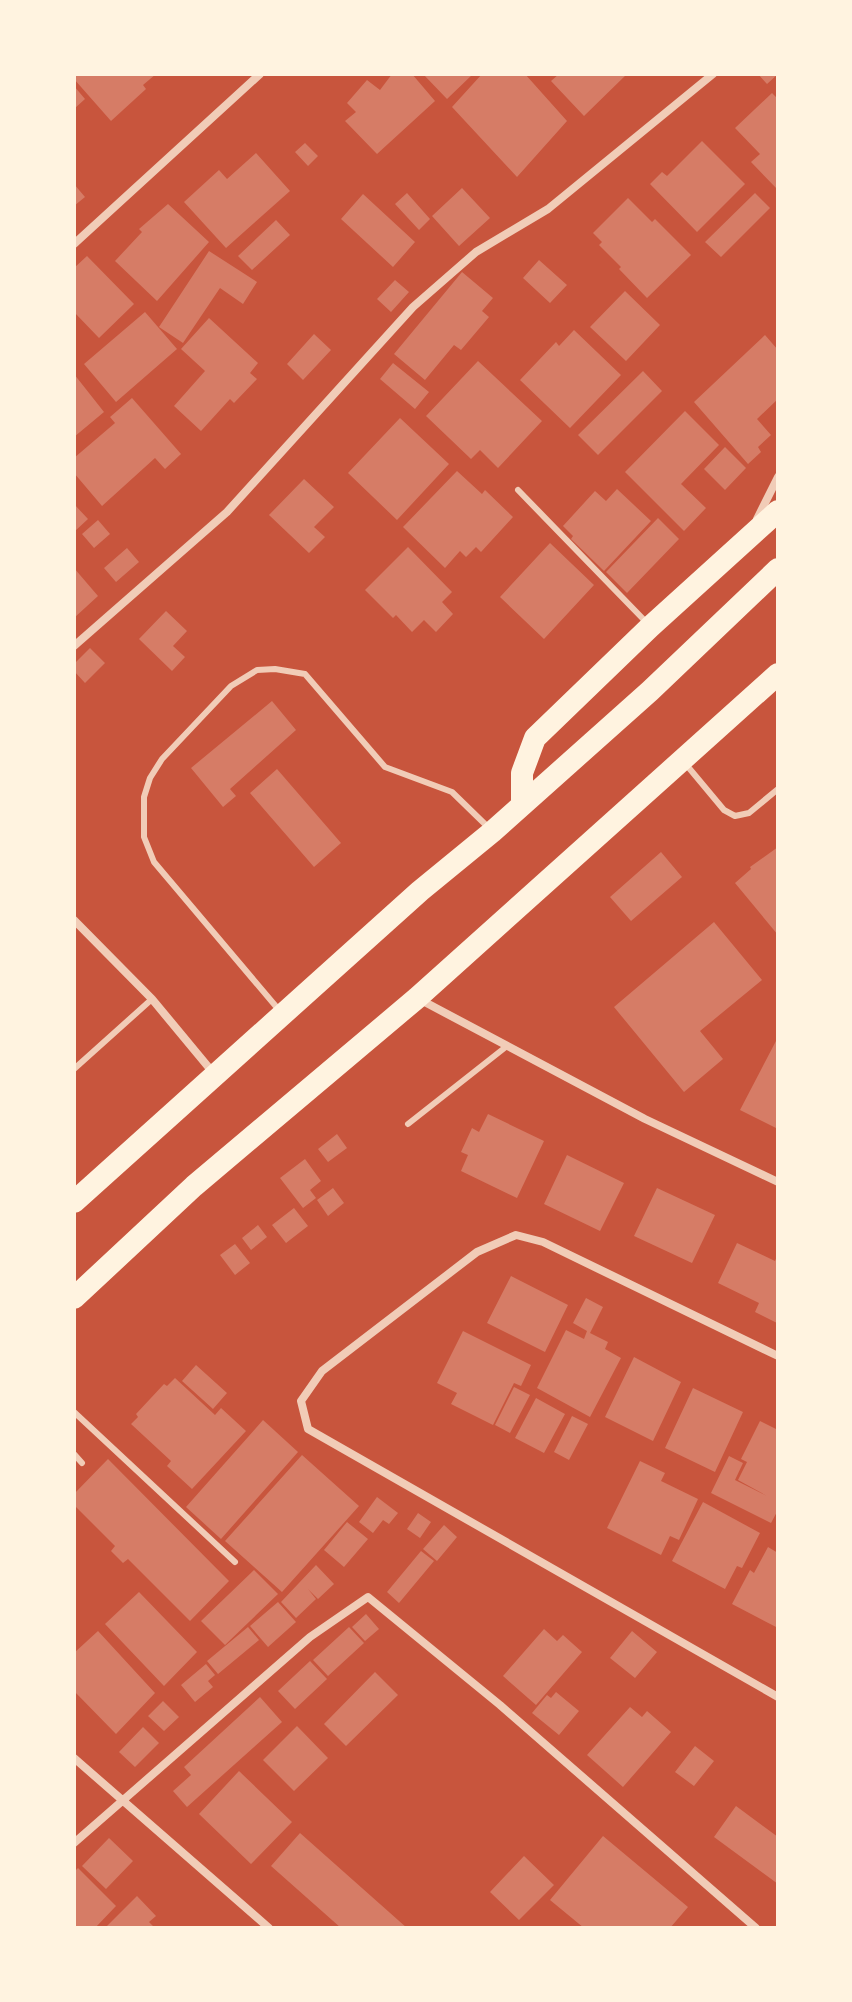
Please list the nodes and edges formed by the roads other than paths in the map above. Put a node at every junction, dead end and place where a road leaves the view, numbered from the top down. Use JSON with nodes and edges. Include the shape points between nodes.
{"nodes":[{"id":1,"x":260,"y":74,"type":"edge"},
{"id":2,"x":713,"y":74,"type":"edge"},
{"id":3,"x":74,"y":244,"type":"edge"},
{"id":4,"x":778,"y":477,"type":"edge"},
{"id":5,"x":518,"y":490,"type":"dead end"},
{"id":6,"x":778,"y":511,"type":"edge"},
{"id":7,"x":750,"y":536,"type":"junction"},
{"id":8,"x":778,"y":569,"type":"edge"},
{"id":9,"x":650,"y":627,"type":"junction"},
{"id":10,"x":74,"y":646,"type":"edge"},
{"id":11,"x":776,"y":679,"type":"edge"},
{"id":12,"x":682,"y":759,"type":"junction"},
{"id":13,"x":778,"y":789,"type":"edge"},
{"id":14,"x":522,"y":803,"type":"junction"},
{"id":15,"x":492,"y":832,"type":"junction"},
{"id":16,"x":74,"y":920,"type":"edge"},
{"id":17,"x":417,"y":998,"type":"junction"},
{"id":18,"x":152,"y":999,"type":"junction"},
{"id":19,"x":283,"y":1015,"type":"junction"},
{"id":20,"x":507,"y":1046,"type":"junction"},
{"id":21,"x":74,"y":1069,"type":"edge"},
{"id":22,"x":216,"y":1075,"type":"junction"},
{"id":23,"x":408,"y":1124,"type":"dead end"},
{"id":24,"x":778,"y":1182,"type":"edge"},
{"id":25,"x":74,"y":1202,"type":"edge"},
{"id":26,"x":74,"y":1298,"type":"edge"},
{"id":27,"x":778,"y":1356,"type":"edge"},
{"id":28,"x":74,"y":1412,"type":"edge"},
{"id":29,"x":74,"y":1454,"type":"edge"},
{"id":30,"x":82,"y":1463,"type":"dead end"},
{"id":31,"x":235,"y":1562,"type":"dead end"},
{"id":32,"x":778,"y":1697,"type":"edge"},
{"id":33,"x":74,"y":1758,"type":"edge"},
{"id":34,"x":123,"y":1801,"type":"junction"},
{"id":35,"x":74,"y":1843,"type":"edge"},
{"id":36,"x":269,"y":1928,"type":"edge"},
{"id":37,"x":756,"y":1928,"type":"edge"}],
"edges":[{"from":1,"to":3,"type":"street"},
{"from":2,"to":10,"type":"street","via":[[548,209],[476,252],[413,307],[227,512]]},
{"from":4,"to":7,"type":"street"},
{"from":5,"to":9,"type":"lane"},
{"from":6,"to":7,"type":"highway"},
{"from":7,"to":9,"type":"highway"},
{"from":8,"to":14,"type":"highway"},
{"from":9,"to":14,"type":"highway","via":[[535,738],[522,773]]},
{"from":11,"to":12,"type":"highway"},
{"from":12,"to":13,"type":"lane","via":[[735,816],[749,813]]},
{"from":12,"to":17,"type":"highway"},
{"from":14,"to":15,"type":"highway"},
{"from":15,"to":19,"type":"highway"},
{"from":15,"to":19,"type":"lane","via":[[452,792],[385,767],[305,674],[257,670],[231,686],[150,778],[144,797],[144,837],[154,862]]},
{"from":16,"to":18,"type":"street"},
{"from":17,"to":20,"type":"street"},
{"from":17,"to":26,"type":"highway","via":[[194,1186]]},
{"from":18,"to":21,"type":"lane"},
{"from":18,"to":22,"type":"street"},
{"from":19,"to":22,"type":"highway"},
{"from":20,"to":23,"type":"lane"},
{"from":20,"to":24,"type":"street"},
{"from":22,"to":25,"type":"highway"},
{"from":27,"to":32,"type":"street","via":[[543,1242],[516,1235],[477,1252],[322,1371],[301,1401],[308,1429]]},
{"from":28,"to":31,"type":"lane"},
{"from":29,"to":30,"type":"lane"},
{"from":33,"to":34,"type":"street"},
{"from":34,"to":35,"type":"street"},
{"from":34,"to":36,"type":"street"},
{"from":34,"to":37,"type":"street","via":[[310,1637],[368,1597]]}]}
